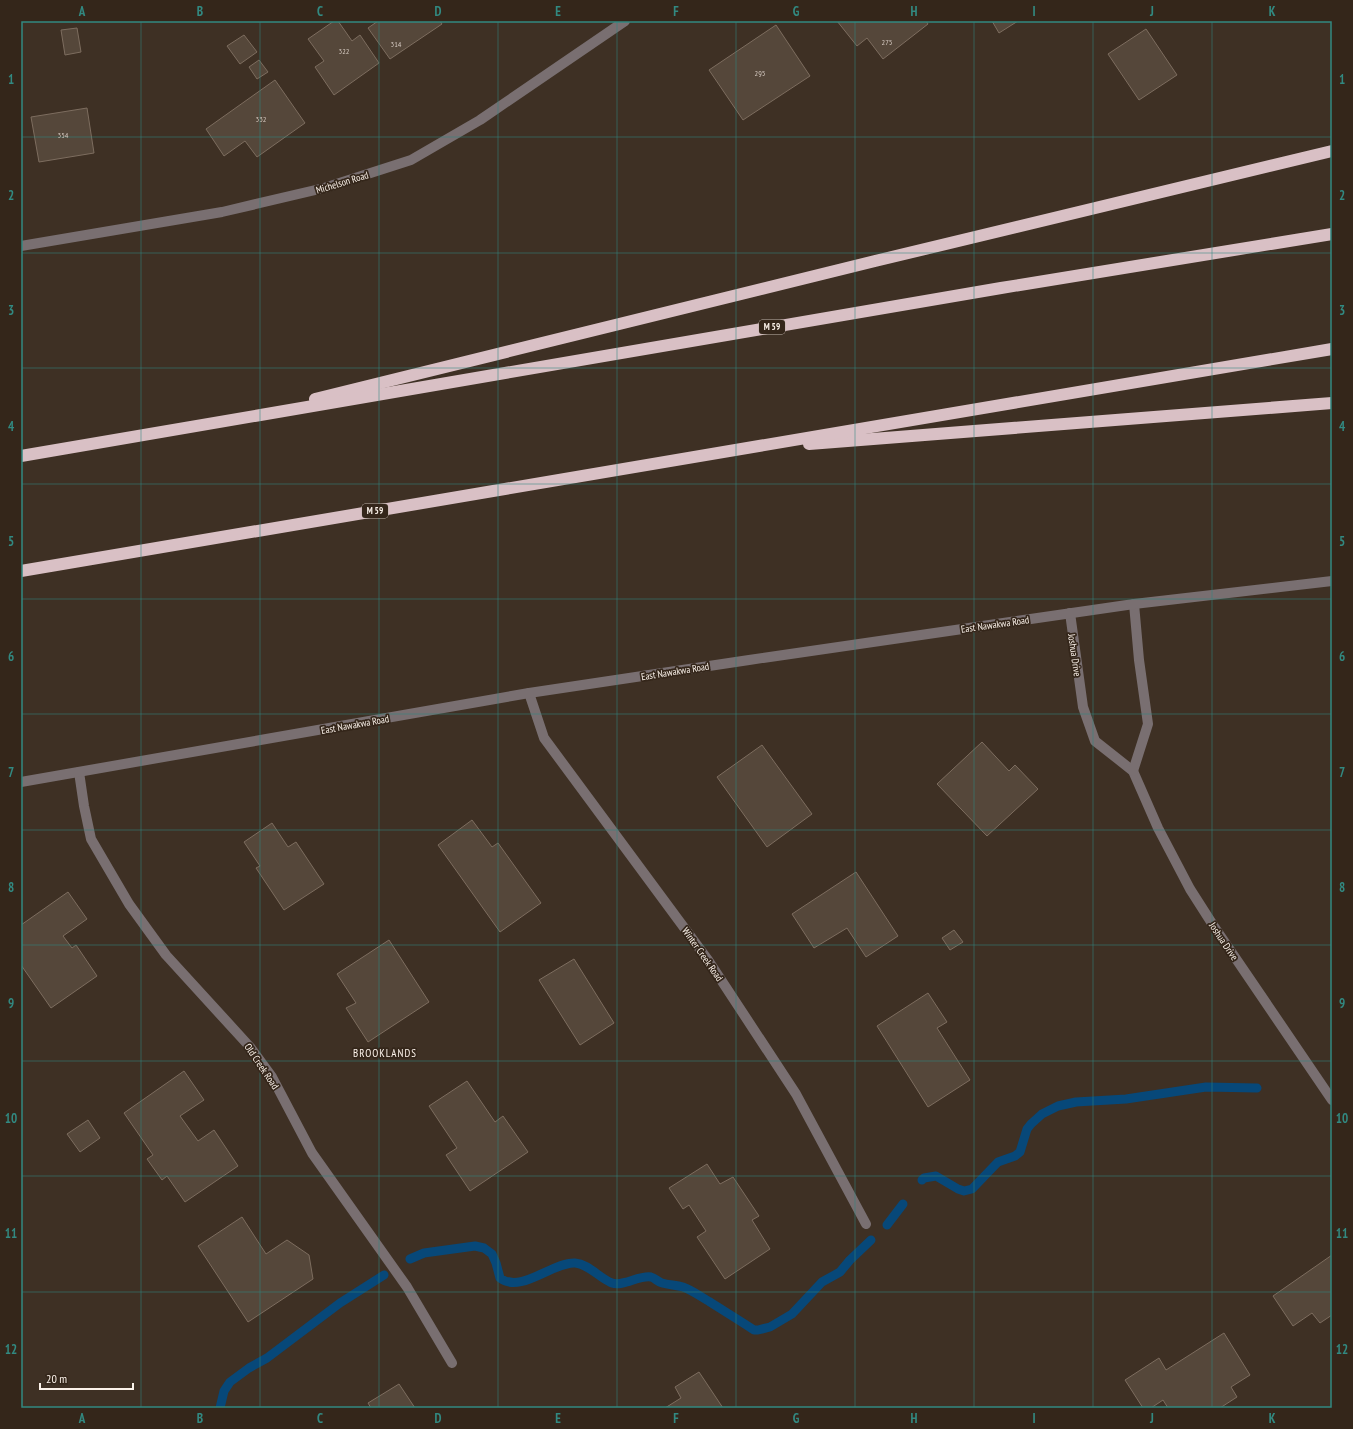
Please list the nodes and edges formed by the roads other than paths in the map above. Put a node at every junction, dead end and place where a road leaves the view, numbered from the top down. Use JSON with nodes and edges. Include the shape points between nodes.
{"nodes":[{"id":1,"x":625,"y":21,"type":"edge"},
{"id":2,"x":1332,"y":151,"type":"edge"},
{"id":3,"x":1332,"y":234,"type":"edge"},
{"id":4,"x":21,"y":246,"type":"edge"},
{"id":5,"x":1332,"y":349,"type":"edge"},
{"id":6,"x":1332,"y":403,"type":"edge"},
{"id":7,"x":212,"y":424,"type":"junction"},
{"id":8,"x":730,"y":450,"type":"junction"},
{"id":9,"x":21,"y":456,"type":"edge"},
{"id":10,"x":21,"y":571,"type":"edge"},
{"id":11,"x":1332,"y":581,"type":"edge"},
{"id":12,"x":1134,"y":604,"type":"junction"},
{"id":13,"x":1070,"y":613,"type":"junction"},
{"id":14,"x":529,"y":693,"type":"junction"},
{"id":15,"x":1133,"y":771,"type":"junction"},
{"id":16,"x":80,"y":772,"type":"junction"},
{"id":17,"x":21,"y":782,"type":"edge"},
{"id":18,"x":1332,"y":1100,"type":"edge"},
{"id":19,"x":866,"y":1224,"type":"dead end"},
{"id":20,"x":452,"y":1363,"type":"dead end"}],
"edges":[{"from":1,"to":4,"type":"street","name":"Michelson Road","via":[[480,120],[411,160],[324,188],[222,212]]},
{"from":2,"to":7,"type":"highway"},
{"from":3,"to":7,"type":"highway","number":"M 59","via":[[1001,288]]},
{"from":5,"to":8,"type":"highway","number":"M 59"},
{"from":6,"to":8,"type":"highway"},
{"from":7,"to":9,"type":"highway","number":"M 59"},
{"from":8,"to":10,"type":"highway","number":"M 59"},
{"from":11,"to":12,"type":"street","name":"East Nawakwa Road"},
{"from":12,"to":13,"type":"street","name":"East Nawakwa Road"},
{"from":12,"to":15,"type":"street","via":[[1148,724]]},
{"from":13,"to":14,"type":"street","name":"East Nawakwa Road"},
{"from":13,"to":15,"type":"street","name":"Joshua Drive","via":[[1083,707],[1095,741]]},
{"from":14,"to":16,"type":"street","name":"East Nawakwa Road"},
{"from":14,"to":19,"type":"street","name":"Winter Creek Road","via":[[544,738],[708,960],[796,1094]]},
{"from":15,"to":18,"type":"street","name":"Joshua Drive","via":[[1158,828],[1190,888],[1213,926]]},
{"from":16,"to":17,"type":"street","name":"East Nawakwa Road"},
{"from":16,"to":20,"type":"street","name":"Old Creek Road","via":[[91,839],[129,904],[166,955],[250,1047],[272,1077],[312,1153],[407,1286]]}]}
